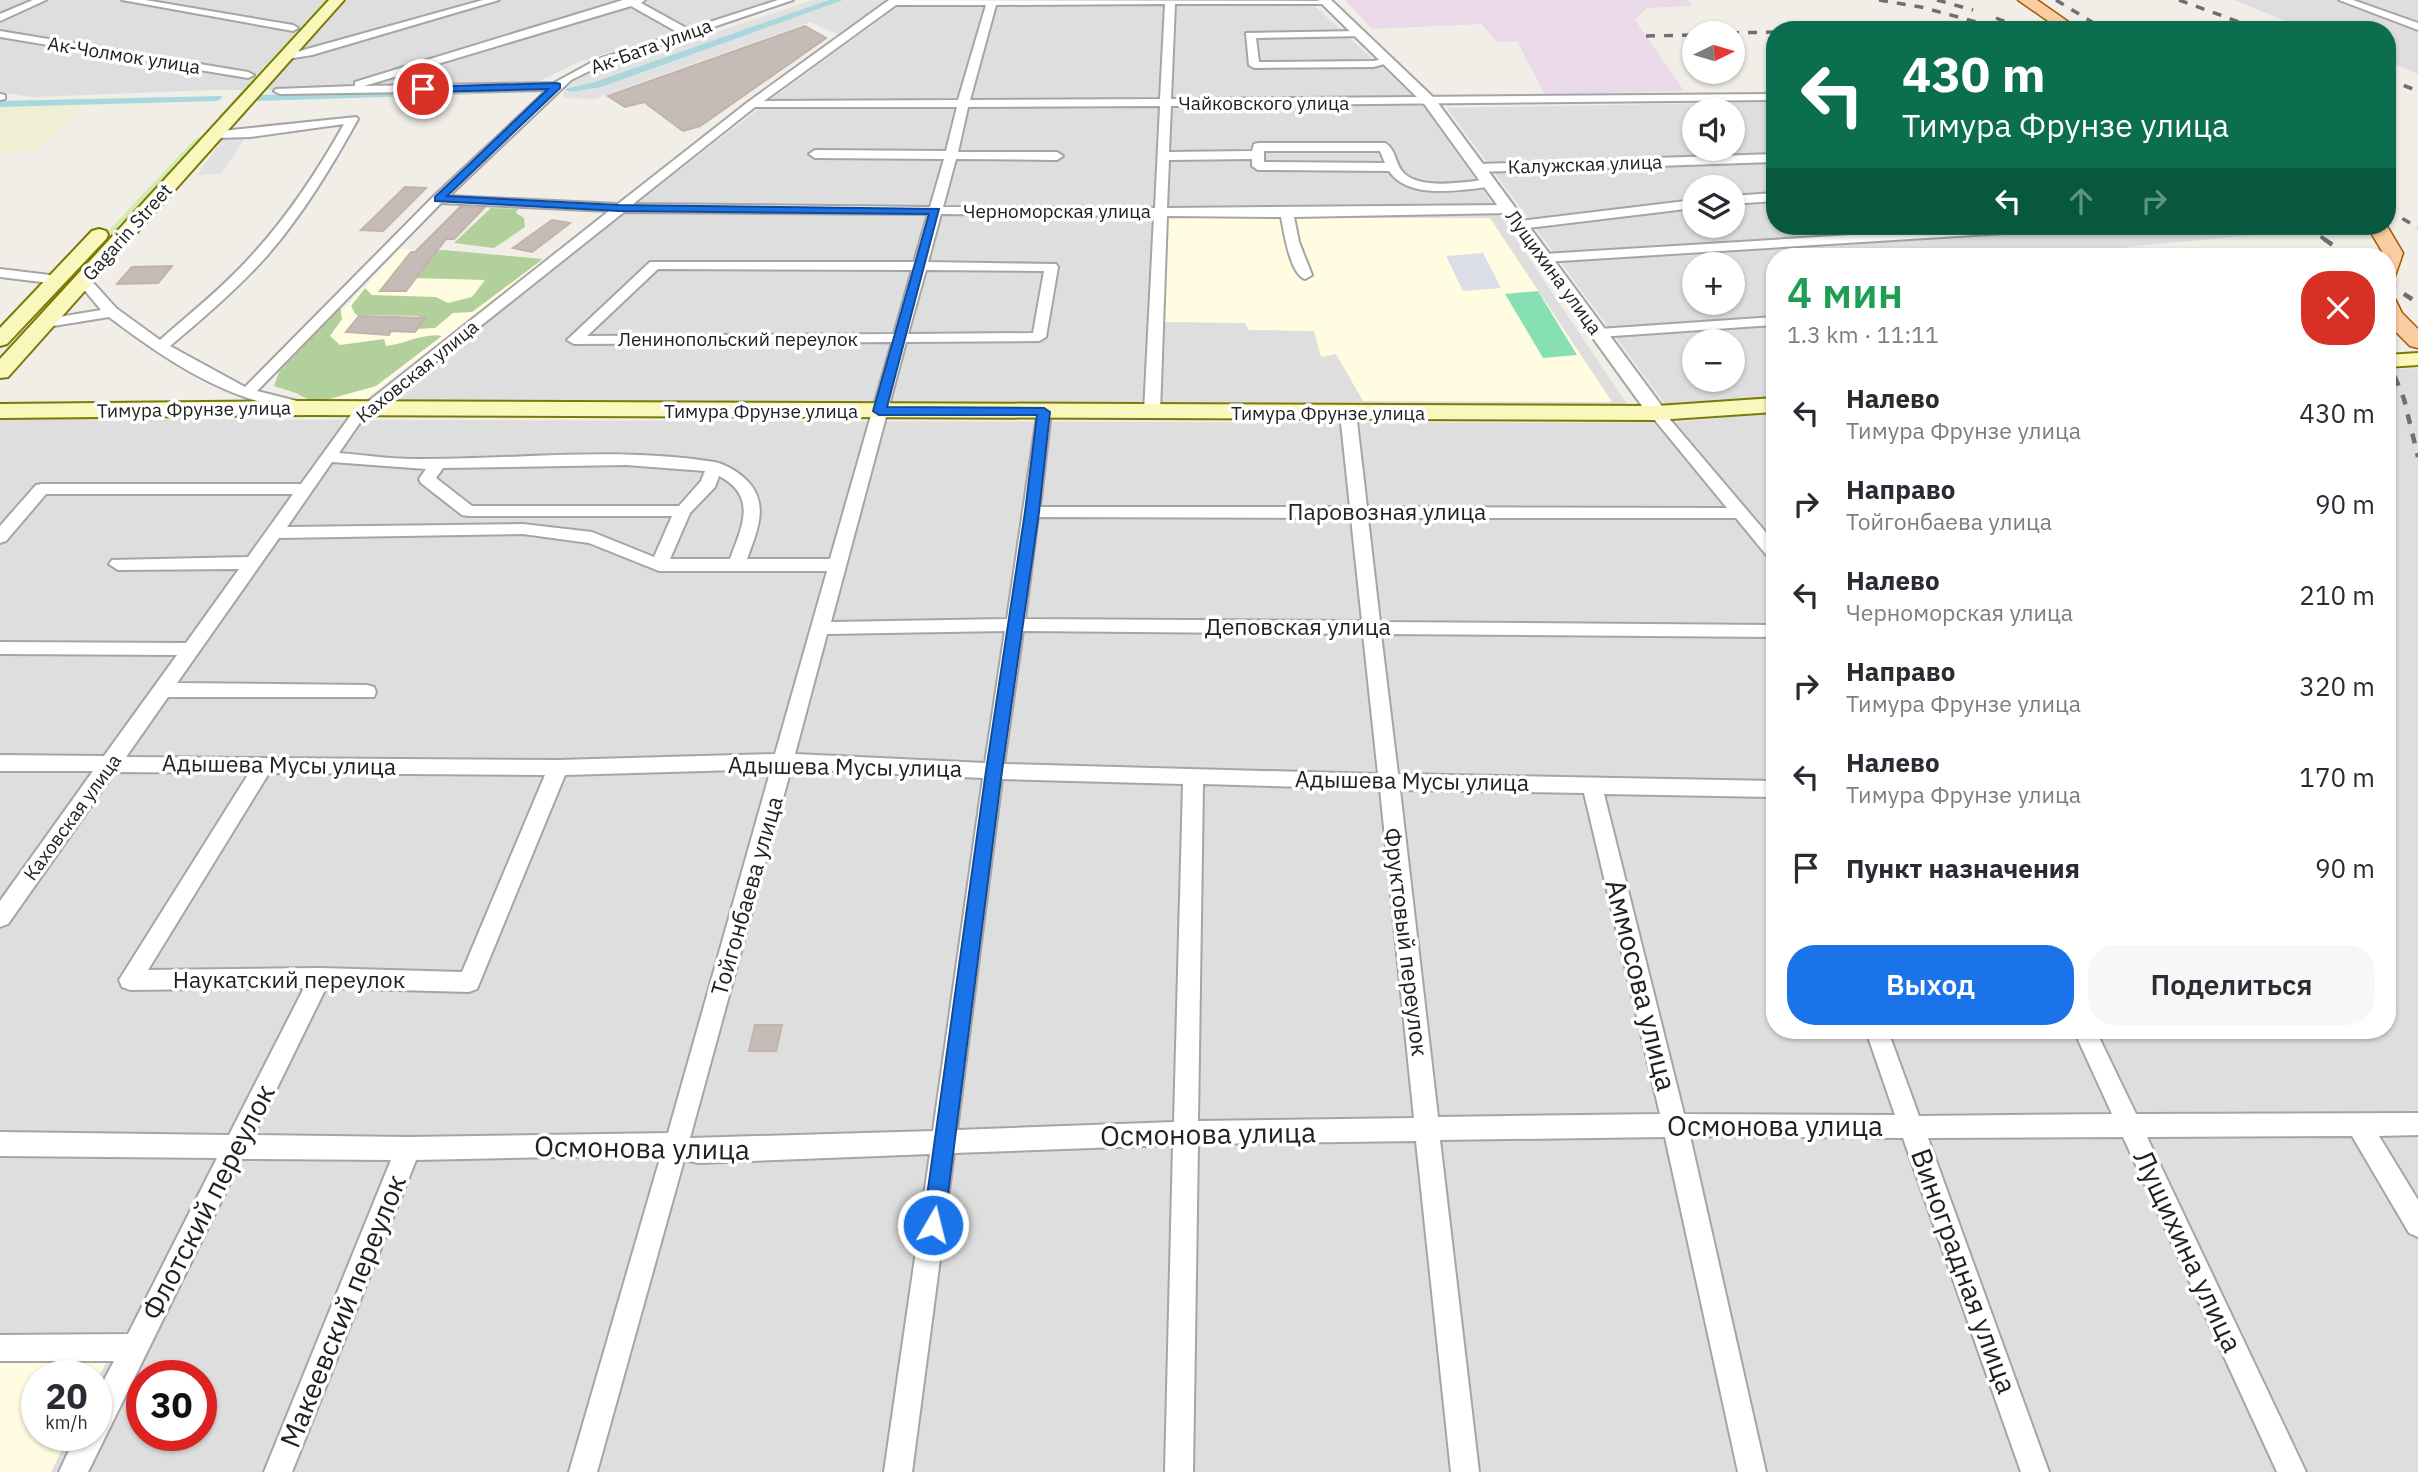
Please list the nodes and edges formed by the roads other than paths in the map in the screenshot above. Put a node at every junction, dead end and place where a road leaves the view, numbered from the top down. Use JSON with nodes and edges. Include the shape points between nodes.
{"nodes":[{"id":1,"x":41,"y":0,"type":"edge"},
{"id":2,"x":127,"y":0,"type":"edge"},
{"id":3,"x":319,"y":0,"type":"edge"},
{"id":4,"x":338,"y":0,"type":"edge"},
{"id":5,"x":494,"y":0,"type":"edge"},
{"id":6,"x":788,"y":0,"type":"edge"},
{"id":7,"x":2026,"y":0,"type":"edge"},
{"id":8,"x":2344,"y":0,"type":"edge"},
{"id":9,"x":2385,"y":0,"type":"edge"},
{"id":10,"x":633,"y":1,"type":"edge"},
{"id":11,"x":895,"y":1,"type":"edge"},
{"id":12,"x":1028,"y":1,"type":"edge"},
{"id":13,"x":1324,"y":1,"type":"edge"},
{"id":14,"x":992,"y":2,"type":"junction"},
{"id":15,"x":1165,"y":2,"type":"edge"},
{"id":16,"x":2364,"y":8,"type":"junction"},
{"id":17,"x":0,"y":18,"type":"edge"},
{"id":18,"x":2058,"y":21,"type":"edge"},
{"id":19,"x":2418,"y":27,"type":"edge"},
{"id":20,"x":293,"y":28,"type":"junction"},
{"id":21,"x":687,"y":33,"type":"junction"},
{"id":22,"x":0,"y":34,"type":"edge"},
{"id":23,"x":1361,"y":34,"type":"junction"},
{"id":24,"x":287,"y":56,"type":"junction"},
{"id":25,"x":1388,"y":60,"type":"junction"},
{"id":26,"x":251,"y":84,"type":"junction"},
{"id":27,"x":557,"y":86,"type":"junction"},
{"id":28,"x":280,"y":91,"type":"dead end"},
{"id":29,"x":338,"y":91,"type":"junction"},
{"id":30,"x":1766,"y":97,"type":"edge"},
{"id":31,"x":1430,"y":102,"type":"junction"},
{"id":32,"x":752,"y":104,"type":"junction"},
{"id":33,"x":1167,"y":104,"type":"junction"},
{"id":34,"x":964,"y":105,"type":"junction"},
{"id":35,"x":216,"y":134,"type":"junction"},
{"id":36,"x":815,"y":154,"type":"dead end"},
{"id":37,"x":951,"y":155,"type":"junction"},
{"id":38,"x":1256,"y":155,"type":"junction"},
{"id":39,"x":1057,"y":156,"type":"dead end"},
{"id":40,"x":1164,"y":156,"type":"junction"},
{"id":41,"x":1766,"y":158,"type":"edge"},
{"id":42,"x":1393,"y":167,"type":"junction"},
{"id":43,"x":1479,"y":168,"type":"junction"},
{"id":44,"x":1489,"y":183,"type":"junction"},
{"id":45,"x":1766,"y":198,"type":"edge"},
{"id":46,"x":438,"y":199,"type":"junction"},
{"id":47,"x":1745,"y":199,"type":"edge"},
{"id":48,"x":1682,"y":205,"type":"edge"},
{"id":49,"x":619,"y":208,"type":"junction"},
{"id":50,"x":1508,"y":209,"type":"junction"},
{"id":51,"x":935,"y":211,"type":"junction"},
{"id":52,"x":1160,"y":211,"type":"junction"},
{"id":53,"x":1287,"y":212,"type":"junction"},
{"id":54,"x":1520,"y":225,"type":"junction"},
{"id":55,"x":1911,"y":235,"type":"edge"},
{"id":56,"x":1544,"y":258,"type":"junction"},
{"id":57,"x":920,"y":266,"type":"junction"},
{"id":58,"x":0,"y":273,"type":"edge"},
{"id":59,"x":1305,"y":275,"type":"dead end"},
{"id":60,"x":58,"y":280,"type":"junction"},
{"id":61,"x":84,"y":281,"type":"junction"},
{"id":62,"x":111,"y":312,"type":"junction"},
{"id":63,"x":2396,"y":320,"type":"edge"},
{"id":64,"x":1766,"y":322,"type":"edge"},
{"id":65,"x":47,"y":323,"type":"junction"},
{"id":66,"x":7,"y":326,"type":"edge"},
{"id":67,"x":1599,"y":334,"type":"junction"},
{"id":68,"x":900,"y":338,"type":"junction"},
{"id":69,"x":0,"y":340,"type":"edge"},
{"id":70,"x":2418,"y":341,"type":"edge"},
{"id":71,"x":161,"y":347,"type":"junction"},
{"id":72,"x":2418,"y":359,"type":"edge"},
{"id":73,"x":2396,"y":360,"type":"edge"},
{"id":74,"x":0,"y":372,"type":"edge"},
{"id":75,"x":247,"y":393,"type":"junction"},
{"id":76,"x":1766,"y":406,"type":"edge"},
{"id":77,"x":309,"y":408,"type":"junction"},
{"id":78,"x":366,"y":409,"type":"junction"},
{"id":79,"x":0,"y":411,"type":"edge"},
{"id":80,"x":879,"y":411,"type":"junction"},
{"id":81,"x":1044,"y":412,"type":"junction"},
{"id":82,"x":1152,"y":412,"type":"junction"},
{"id":83,"x":1348,"y":413,"type":"junction"},
{"id":84,"x":1657,"y":413,"type":"junction"},
{"id":85,"x":326,"y":457,"type":"junction"},
{"id":86,"x":438,"y":464,"type":"junction"},
{"id":87,"x":714,"y":467,"type":"junction"},
{"id":88,"x":305,"y":489,"type":"junction"},
{"id":89,"x":683,"y":511,"type":"junction"},
{"id":90,"x":1032,"y":512,"type":"junction"},
{"id":91,"x":1358,"y":512,"type":"junction"},
{"id":92,"x":1742,"y":513,"type":"junction"},
{"id":93,"x":275,"y":533,"type":"junction"},
{"id":94,"x":0,"y":537,"type":"edge"},
{"id":95,"x":1766,"y":543,"type":"edge"},
{"id":96,"x":254,"y":563,"type":"junction"},
{"id":97,"x":118,"y":564,"type":"dead end"},
{"id":98,"x":659,"y":565,"type":"junction"},
{"id":99,"x":736,"y":565,"type":"junction"},
{"id":100,"x":839,"y":565,"type":"junction"},
{"id":101,"x":1016,"y":625,"type":"junction"},
{"id":102,"x":821,"y":628,"type":"junction"},
{"id":103,"x":1371,"y":628,"type":"junction"},
{"id":104,"x":1766,"y":631,"type":"edge"},
{"id":105,"x":0,"y":649,"type":"edge"},
{"id":106,"x":191,"y":649,"type":"junction"},
{"id":107,"x":163,"y":690,"type":"junction"},
{"id":108,"x":367,"y":692,"type":"dead end"},
{"id":109,"x":785,"y":761,"type":"junction"},
{"id":110,"x":110,"y":762,"type":"junction"},
{"id":111,"x":0,"y":763,"type":"edge"},
{"id":112,"x":264,"y":765,"type":"junction"},
{"id":113,"x":558,"y":768,"type":"junction"},
{"id":114,"x":994,"y":771,"type":"junction"},
{"id":115,"x":1193,"y":775,"type":"junction"},
{"id":116,"x":1387,"y":782,"type":"junction"},
{"id":117,"x":1592,"y":785,"type":"junction"},
{"id":118,"x":1766,"y":789,"type":"edge"},
{"id":119,"x":0,"y":918,"type":"edge"},
{"id":120,"x":320,"y":978,"type":"junction"},
{"id":121,"x":1880,"y":1039,"type":"edge"},
{"id":122,"x":2089,"y":1039,"type":"edge"},
{"id":123,"x":2418,"y":1124,"type":"edge"},
{"id":124,"x":1675,"y":1125,"type":"junction"},
{"id":125,"x":2359,"y":1125,"type":"junction"},
{"id":126,"x":1913,"y":1127,"type":"junction"},
{"id":127,"x":2130,"y":1127,"type":"junction"},
{"id":128,"x":1430,"y":1130,"type":"junction"},
{"id":129,"x":1188,"y":1133,"type":"junction"},
{"id":130,"x":945,"y":1142,"type":"junction"},
{"id":131,"x":0,"y":1144,"type":"edge"},
{"id":132,"x":236,"y":1145,"type":"junction"},
{"id":133,"x":678,"y":1147,"type":"junction"},
{"id":134,"x":408,"y":1149,"type":"junction"},
{"id":135,"x":2418,"y":1224,"type":"edge"},
{"id":136,"x":135,"y":1347,"type":"junction"},
{"id":137,"x":0,"y":1348,"type":"edge"},
{"id":138,"x":112,"y":1393,"type":"edge"},
{"id":139,"x":84,"y":1451,"type":"edge"},
{"id":140,"x":73,"y":1472,"type":"edge"},
{"id":141,"x":278,"y":1472,"type":"edge"},
{"id":142,"x":583,"y":1472,"type":"edge"},
{"id":143,"x":898,"y":1472,"type":"edge"},
{"id":144,"x":1179,"y":1472,"type":"edge"},
{"id":145,"x":1465,"y":1472,"type":"edge"},
{"id":146,"x":1752,"y":1472,"type":"edge"},
{"id":147,"x":2035,"y":1472,"type":"edge"},
{"id":148,"x":2292,"y":1472,"type":"edge"}],
"edges":[{"from":1,"to":17,"type":"street"},
{"from":2,"to":20,"type":"street"},
{"from":3,"to":20,"type":"main road"},
{"from":4,"to":24,"type":"main road"},
{"from":5,"to":24,"type":"street"},
{"from":6,"to":21,"type":"street","name":"Ак-Бата улица"},
{"from":7,"to":18,"type":"main road"},
{"from":8,"to":16,"type":"street"},
{"from":9,"to":16,"type":"street"},
{"from":10,"to":21,"type":"street"},
{"from":10,"to":29,"type":"street"},
{"from":11,"to":14,"type":"street"},
{"from":11,"to":32,"type":"street","name":"Каховская улица"},
{"from":12,"to":14,"type":"street"},
{"from":12,"to":15,"type":"street"},
{"from":13,"to":15,"type":"street"},
{"from":13,"to":23,"type":"street","name":"Лущихина улица"},
{"from":14,"to":34,"type":"street","name":"Тойгонбаева улица"},
{"from":15,"to":33,"type":"street"},
{"from":16,"to":19,"type":"street"},
{"from":20,"to":26,"type":"main road"},
{"from":21,"to":27,"type":"street","name":"Ак-Бата улица","via":[[600,62]]},
{"from":22,"to":26,"type":"street","name":"Ак-Чолмок улица"},
{"from":23,"to":25,"type":"street","name":"Лущихина улица"},
{"from":23,"to":25,"type":"street","via":[[1250,36],[1254,65]]},
{"from":24,"to":26,"type":"main road"},
{"from":25,"to":31,"type":"street","name":"Лущихина улица"},
{"from":26,"to":35,"type":"main road","name":"Gagarin Street"},
{"from":26,"to":60,"type":"main road","name":"Gagarin Street"},
{"from":27,"to":29,"type":"street"},
{"from":27,"to":46,"type":"street","name":"Тимура Фрунзе улица"},
{"from":28,"to":29,"type":"street"},
{"from":30,"to":31,"type":"street","name":"Чайковского улица"},
{"from":31,"to":33,"type":"street","name":"Чайковского улица"},
{"from":31,"to":43,"type":"street","name":"Лущихина улица"},
{"from":32,"to":34,"type":"street","name":"Чайковского улица"},
{"from":32,"to":49,"type":"street","name":"Каховская улица"},
{"from":33,"to":34,"type":"street","name":"Чайковского улица"},
{"from":33,"to":40,"type":"street"},
{"from":34,"to":37,"type":"street","name":"Тойгонбаева улица"},
{"from":35,"to":61,"type":"main road","name":"Gagarin Street"},
{"from":35,"to":71,"type":"street","via":[[352,119],[299,207],[252,263]]},
{"from":36,"to":37,"type":"street"},
{"from":37,"to":39,"type":"street"},
{"from":37,"to":51,"type":"street","name":"Тойгонбаева улица"},
{"from":38,"to":40,"type":"street"},
{"from":38,"to":42,"type":"street","via":[[1258,166]]},
{"from":38,"to":42,"type":"street","via":[[1258,147],[1385,147]]},
{"from":40,"to":52,"type":"street"},
{"from":41,"to":43,"type":"street","name":"Калужская улица"},
{"from":42,"to":44,"type":"street","via":[[1416,184]]},
{"from":43,"to":44,"type":"street","name":"Лущихина улица"},
{"from":44,"to":50,"type":"street","name":"Лущихина улица"},
{"from":45,"to":47,"type":"street"},
{"from":46,"to":49,"type":"street","name":"Черноморская улица"},
{"from":46,"to":75,"type":"street","name":"Тимура Фрунзе улица"},
{"from":48,"to":54,"type":"street"},
{"from":49,"to":51,"type":"street","name":"Черноморская улица"},
{"from":49,"to":78,"type":"street","name":"Каховская улица"},
{"from":50,"to":53,"type":"street","name":"Черноморская улица"},
{"from":50,"to":54,"type":"street","name":"Лущихина улица"},
{"from":51,"to":52,"type":"street","name":"Черноморская улица"},
{"from":51,"to":57,"type":"street","name":"Тойгонбаева улица"},
{"from":52,"to":53,"type":"street","name":"Черноморская улица"},
{"from":52,"to":82,"type":"street"},
{"from":53,"to":59,"type":"street"},
{"from":54,"to":56,"type":"street","name":"Лущихина улица"},
{"from":55,"to":56,"type":"street"},
{"from":56,"to":67,"type":"street","name":"Лущихина улица"},
{"from":57,"to":68,"type":"street","name":"Тойгонбаева улица"},
{"from":57,"to":68,"type":"street","name":"Ленинопольский переулок","via":[[1051,267],[1039,337]]},
{"from":57,"to":68,"type":"street","name":"Ленинопольский переулок","via":[[655,265],[574,340]]},
{"from":58,"to":60,"type":"street"},
{"from":60,"to":66,"type":"main road","name":"Gagarin Street"},
{"from":61,"to":62,"type":"street"},
{"from":61,"to":65,"type":"main road","name":"Gagarin Street"},
{"from":62,"to":65,"type":"street"},
{"from":62,"to":71,"type":"street"},
{"from":63,"to":70,"type":"main road"},
{"from":64,"to":67,"type":"street"},
{"from":65,"to":66,"type":"main road"},
{"from":65,"to":74,"type":"main road","name":"Gagarin Street"},
{"from":66,"to":69,"type":"main road","name":"Gagarin Street"},
{"from":67,"to":84,"type":"street","name":"Лущихина улица"},
{"from":68,"to":80,"type":"street","name":"Тойгонбаева улица"},
{"from":71,"to":75,"type":"street"},
{"from":72,"to":73,"type":"main road"},
{"from":75,"to":77,"type":"street"},
{"from":76,"to":84,"type":"main road","name":"Тимура Фрунзе улица"},
{"from":77,"to":78,"type":"main road","name":"Тимура Фрунзе улица"},
{"from":77,"to":79,"type":"main road","name":"Тимура Фрунзе улица"},
{"from":78,"to":80,"type":"main road","name":"Тимура Фрунзе улица"},
{"from":78,"to":85,"type":"street","name":"Каховская улица"},
{"from":80,"to":81,"type":"main road","name":"Тимура Фрунзе улица"},
{"from":80,"to":100,"type":"street","name":"Тойгонбаева улица"},
{"from":81,"to":82,"type":"main road","name":"Тимура Фрунзе улица"},
{"from":81,"to":90,"type":"street"},
{"from":82,"to":83,"type":"main road","name":"Тимура Фрунзе улица"},
{"from":83,"to":84,"type":"main road","name":"Тимура Фрунзе улица"},
{"from":83,"to":91,"type":"street","name":"Фруктовый переулок"},
{"from":84,"to":92,"type":"street","name":"Лущихина улица"},
{"from":85,"to":86,"type":"street"},
{"from":85,"to":88,"type":"street","name":"Каховская улица"},
{"from":86,"to":87,"type":"street","via":[[626,460]]},
{"from":86,"to":89,"type":"street","via":[[426,479],[468,511]]},
{"from":87,"to":89,"type":"street","via":[[709,483]]},
{"from":87,"to":99,"type":"street","via":[[739,480],[753,500],[752,521]]},
{"from":88,"to":93,"type":"street","name":"Каховская улица"},
{"from":88,"to":94,"type":"street","via":[[42,489]]},
{"from":89,"to":98,"type":"street"},
{"from":90,"to":91,"type":"street","name":"Паровозная улица"},
{"from":90,"to":101,"type":"street"},
{"from":91,"to":92,"type":"street","name":"Паровозная улица"},
{"from":91,"to":103,"type":"street","name":"Фруктовый переулок"},
{"from":92,"to":95,"type":"street","name":"Лущихина улица"},
{"from":93,"to":96,"type":"street","name":"Каховская улица"},
{"from":93,"to":98,"type":"street","via":[[523,530],[592,538]]},
{"from":96,"to":97,"type":"street"},
{"from":96,"to":106,"type":"street","name":"Каховская улица"},
{"from":98,"to":99,"type":"street"},
{"from":99,"to":100,"type":"street"},
{"from":100,"to":102,"type":"street","name":"Тойгонбаева улица"},
{"from":101,"to":102,"type":"street","name":"Деповская улица"},
{"from":101,"to":103,"type":"street","name":"Деповская улица"},
{"from":101,"to":114,"type":"street"},
{"from":102,"to":109,"type":"street","name":"Тойгонбаева улица"},
{"from":103,"to":104,"type":"street","name":"Деповская улица"},
{"from":103,"to":116,"type":"street","name":"Фруктовый переулок"},
{"from":105,"to":106,"type":"street"},
{"from":106,"to":107,"type":"street","name":"Каховская улица"},
{"from":107,"to":108,"type":"street"},
{"from":107,"to":110,"type":"street","name":"Каховская улица"},
{"from":109,"to":113,"type":"street","name":"Адышева Мусы улица"},
{"from":109,"to":114,"type":"street","name":"Адышева Мусы улица"},
{"from":109,"to":133,"type":"street","name":"Тойгонбаева улица"},
{"from":110,"to":111,"type":"street","name":"Адышева Мусы улица"},
{"from":110,"to":112,"type":"street","name":"Адышева Мусы улица"},
{"from":110,"to":119,"type":"street","name":"Каховская улица"},
{"from":112,"to":113,"type":"street","name":"Адышева Мусы улица"},
{"from":112,"to":120,"type":"street","name":"Наукатский переулок","via":[[130,980]]},
{"from":113,"to":120,"type":"street","name":"Наукатский переулок","via":[[469,982]]},
{"from":114,"to":115,"type":"street","name":"Адышева Мусы улица"},
{"from":114,"to":130,"type":"street"},
{"from":115,"to":116,"type":"street","name":"Адышева Мусы улица"},
{"from":115,"to":129,"type":"street"},
{"from":116,"to":117,"type":"street","name":"Адышева Мусы улица"},
{"from":116,"to":128,"type":"street","name":"Фруктовый переулок"},
{"from":117,"to":118,"type":"street","name":"Адышева Мусы улица"},
{"from":117,"to":124,"type":"street","name":"Аммосова улица"},
{"from":120,"to":132,"type":"street","name":"Флотский переулок"},
{"from":121,"to":126,"type":"street","name":"Виноградная улица"},
{"from":122,"to":127,"type":"street","name":"Лущихина улица"},
{"from":123,"to":125,"type":"street","name":"Осмонова улица"},
{"from":124,"to":126,"type":"street","name":"Осмонова улица"},
{"from":124,"to":128,"type":"street","name":"Осмонова улица"},
{"from":124,"to":146,"type":"street","name":"Аммосова улица"},
{"from":125,"to":127,"type":"street","name":"Осмонова улица"},
{"from":125,"to":135,"type":"street"},
{"from":126,"to":127,"type":"street","name":"Осмонова улица"},
{"from":126,"to":147,"type":"street","name":"Виноградная улица"},
{"from":127,"to":148,"type":"street","name":"Лущихина улица"},
{"from":128,"to":129,"type":"street","name":"Осмонова улица"},
{"from":128,"to":145,"type":"street","name":"Фруктовый переулок"},
{"from":129,"to":130,"type":"street","name":"Осмонова улица"},
{"from":129,"to":144,"type":"street"},
{"from":130,"to":133,"type":"street","name":"Осмонова улица","via":[[699,1151]]},
{"from":130,"to":143,"type":"street"},
{"from":131,"to":132,"type":"street","name":"Осмонова улица"},
{"from":132,"to":134,"type":"street","name":"Осмонова улица"},
{"from":132,"to":136,"type":"street","name":"Флотский переулок"},
{"from":133,"to":134,"type":"street","name":"Осмонова улица","via":[[660,1143]]},
{"from":133,"to":142,"type":"street","name":"Тойгонбаева улица"},
{"from":134,"to":141,"type":"street","name":"Макеевский переулок"},
{"from":136,"to":137,"type":"street"},
{"from":136,"to":138,"type":"street","name":"Флотский переулок"},
{"from":139,"to":140,"type":"street"}]}
